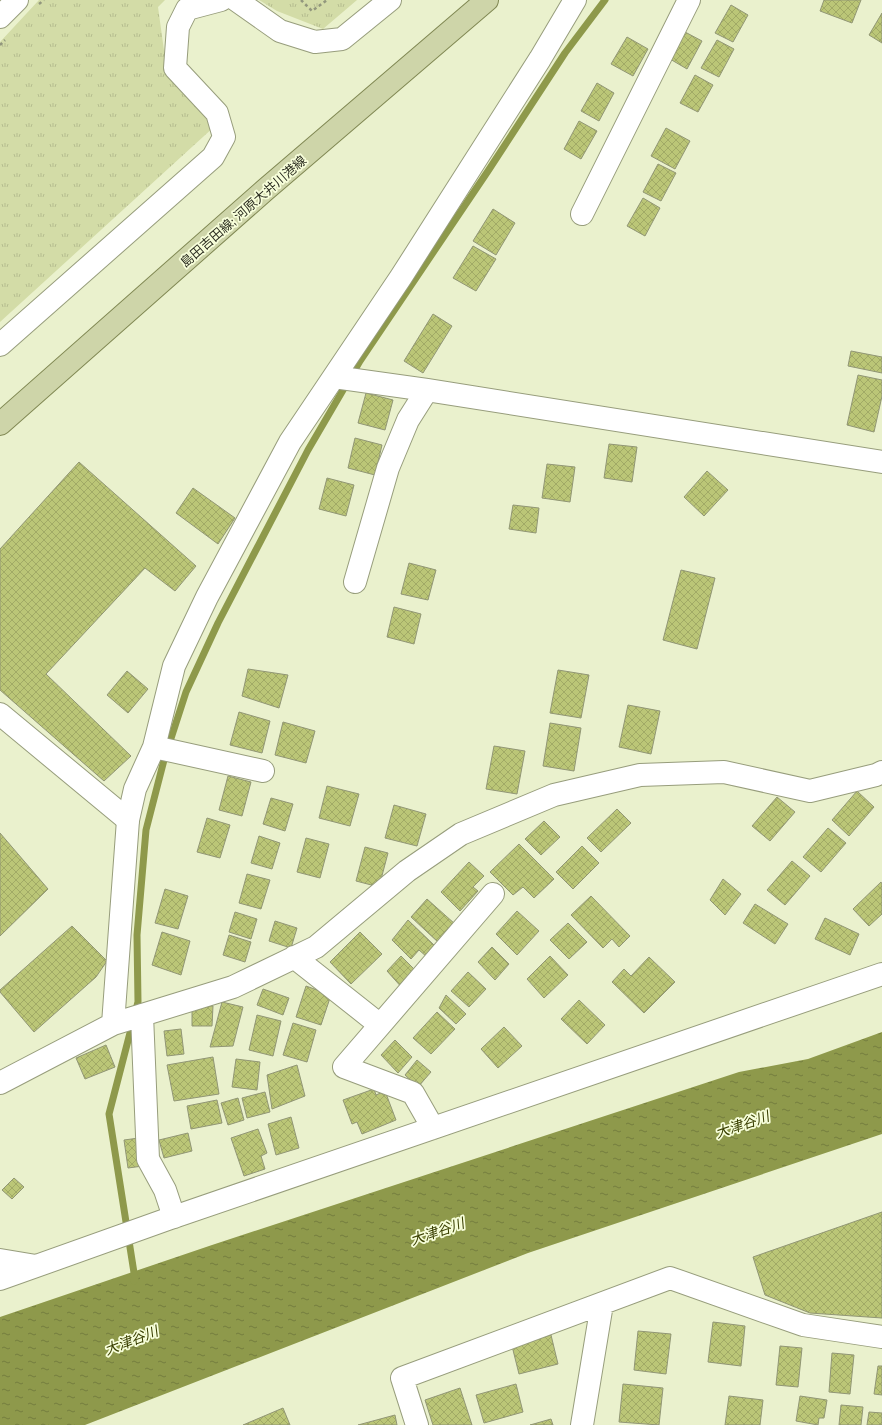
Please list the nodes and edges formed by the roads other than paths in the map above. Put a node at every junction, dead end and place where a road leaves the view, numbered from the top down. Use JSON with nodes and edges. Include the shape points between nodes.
{"nodes":[{"id":1,"x":17,"y":0,"type":"edge"},
{"id":2,"x":221,"y":0,"type":"edge"},
{"id":3,"x":236,"y":0,"type":"edge"},
{"id":4,"x":390,"y":0,"type":"edge"},
{"id":5,"x":487,"y":0,"type":"edge"},
{"id":6,"x":575,"y":0,"type":"edge"},
{"id":7,"x":689,"y":0,"type":"edge"},
{"id":8,"x":0,"y":18,"type":"edge"},
{"id":9,"x":582,"y":214,"type":"dead end"},
{"id":10,"x":0,"y":345,"type":"edge"},
{"id":11,"x":334,"y":377,"type":"junction"},
{"id":12,"x":427,"y":390,"type":"junction"},
{"id":13,"x":0,"y":424,"type":"edge"},
{"id":14,"x":882,"y":462,"type":"edge"},
{"id":15,"x":355,"y":582,"type":"dead end"},
{"id":16,"x":0,"y":714,"type":"edge"},
{"id":17,"x":154,"y":747,"type":"junction"},
{"id":18,"x":263,"y":771,"type":"dead end"},
{"id":19,"x":882,"y":772,"type":"edge"},
{"id":20,"x":128,"y":820,"type":"junction"},
{"id":21,"x":493,"y":894,"type":"dead end"},
{"id":22,"x":294,"y":957,"type":"junction"},
{"id":23,"x":882,"y":974,"type":"edge"},
{"id":24,"x":142,"y":1015,"type":"junction"},
{"id":25,"x":113,"y":1024,"type":"junction"},
{"id":26,"x":380,"y":1025,"type":"junction"},
{"id":27,"x":0,"y":1083,"type":"edge"},
{"id":28,"x":433,"y":1128,"type":"junction"},
{"id":29,"x":174,"y":1217,"type":"junction"},
{"id":30,"x":0,"y":1260,"type":"edge"},
{"id":31,"x":37,"y":1266,"type":"junction"},
{"id":32,"x":0,"y":1280,"type":"edge"},
{"id":33,"x":602,"y":1304,"type":"junction"},
{"id":34,"x":882,"y":1337,"type":"edge"},
{"id":35,"x":417,"y":1425,"type":"edge"},
{"id":36,"x":582,"y":1425,"type":"edge"}],
"edges":[{"from":1,"to":8,"type":"street"},
{"from":2,"to":10,"type":"street","via":[[187,9],[178,27],[175,68],[217,114],[224,137],[213,157]]},
{"from":3,"to":4,"type":"street","via":[[280,31],[315,42],[342,39]]},
{"from":5,"to":13,"type":"main road","name":"島田吉田線; 河原大井川港線","via":[[265,190]]},
{"from":6,"to":11,"type":"street","via":[[422,244]]},
{"from":7,"to":9,"type":"street"},
{"from":11,"to":12,"type":"street"},
{"from":11,"to":17,"type":"street","via":[[290,442],[174,666]]},
{"from":12,"to":14,"type":"street"},
{"from":12,"to":15,"type":"street","via":[[408,420],[388,468]]},
{"from":16,"to":20,"type":"street"},
{"from":17,"to":18,"type":"street"},
{"from":17,"to":20,"type":"street","via":[[135,789]]},
{"from":19,"to":22,"type":"street","via":[[810,791],[724,772],[640,775],[554,795],[461,834],[407,872],[316,947]]},
{"from":20,"to":25,"type":"street"},
{"from":21,"to":26,"type":"street"},
{"from":22,"to":24,"type":"street","via":[[233,987]]},
{"from":22,"to":26,"type":"street"},
{"from":23,"to":28,"type":"street"},
{"from":24,"to":25,"type":"street"},
{"from":24,"to":29,"type":"street","via":[[148,1159],[165,1190]]},
{"from":25,"to":27,"type":"street"},
{"from":26,"to":28,"type":"street","via":[[344,1067],[413,1093]]},
{"from":28,"to":29,"type":"street"},
{"from":29,"to":31,"type":"street"},
{"from":30,"to":31,"type":"street"},
{"from":31,"to":32,"type":"street"},
{"from":33,"to":34,"type":"street","via":[[670,1278],[803,1325]]},
{"from":33,"to":35,"type":"street","via":[[402,1378]]},
{"from":33,"to":36,"type":"street"}]}
